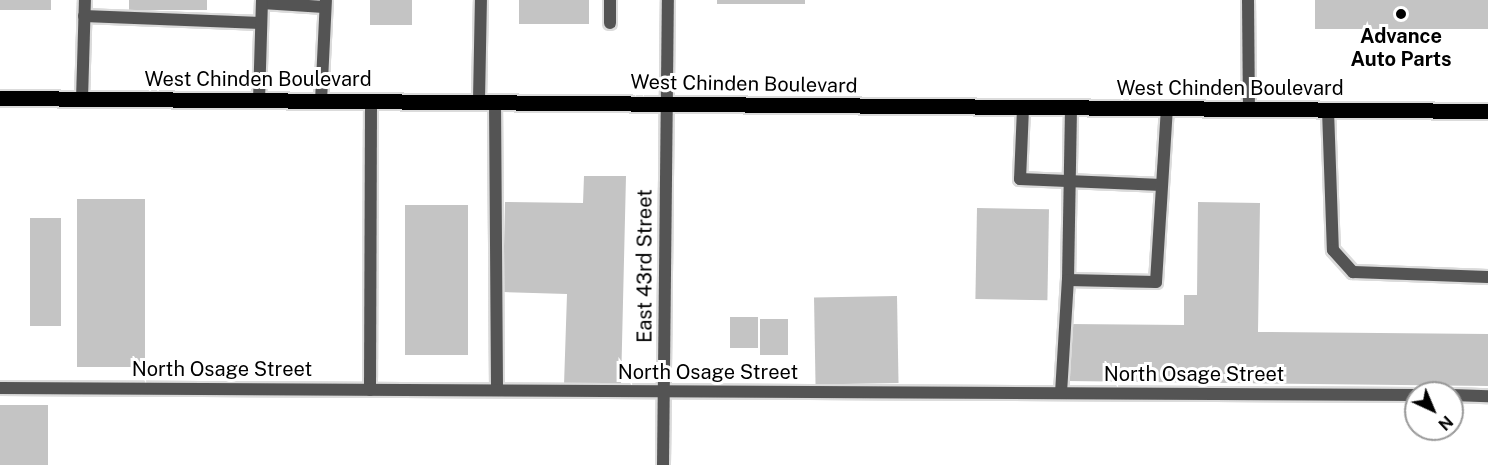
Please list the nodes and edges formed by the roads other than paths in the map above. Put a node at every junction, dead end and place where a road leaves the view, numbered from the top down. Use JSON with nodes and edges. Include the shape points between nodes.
{"nodes":[{"id":1,"x":85,"y":0,"type":"edge"},
{"id":2,"x":481,"y":0,"type":"edge"},
{"id":3,"x":610,"y":0,"type":"edge"},
{"id":4,"x":668,"y":0,"type":"edge"},
{"id":5,"x":1248,"y":0,"type":"edge"},
{"id":6,"x":262,"y":2,"type":"edge"},
{"id":7,"x":325,"y":4,"type":"edge"},
{"id":8,"x":84,"y":16,"type":"junction"},
{"id":9,"x":610,"y":22,"type":"dead end"},
{"id":10,"x":261,"y":23,"type":"junction"},
{"id":11,"x":0,"y":98,"type":"edge"},
{"id":12,"x":82,"y":99,"type":"junction"},
{"id":13,"x":479,"y":100,"type":"junction"},
{"id":14,"x":259,"y":101,"type":"junction"},
{"id":15,"x":321,"y":101,"type":"junction"},
{"id":16,"x":371,"y":101,"type":"junction"},
{"id":17,"x":495,"y":101,"type":"junction"},
{"id":18,"x":665,"y":104,"type":"junction"},
{"id":19,"x":1023,"y":108,"type":"junction"},
{"id":20,"x":1071,"y":108,"type":"junction"},
{"id":21,"x":1167,"y":108,"type":"junction"},
{"id":22,"x":1249,"y":110,"type":"junction"},
{"id":23,"x":1328,"y":110,"type":"junction"},
{"id":24,"x":1488,"y":111,"type":"edge"},
{"id":25,"x":1071,"y":182,"type":"junction"},
{"id":26,"x":1162,"y":185,"type":"junction"},
{"id":27,"x":1488,"y":277,"type":"edge"},
{"id":28,"x":1068,"y":280,"type":"junction"},
{"id":29,"x":0,"y":388,"type":"edge"},
{"id":30,"x":370,"y":390,"type":"junction"},
{"id":31,"x":497,"y":390,"type":"junction"},
{"id":32,"x":664,"y":391,"type":"junction"},
{"id":33,"x":1061,"y":393,"type":"junction"},
{"id":34,"x":1404,"y":395,"type":"edge"},
{"id":35,"x":1464,"y":395,"type":"edge"},
{"id":36,"x":1488,"y":396,"type":"edge"},
{"id":37,"x":663,"y":465,"type":"edge"}],
"edges":[{"from":1,"to":8,"type":"street"},
{"from":2,"to":13,"type":"street"},
{"from":3,"to":9,"type":"street"},
{"from":4,"to":18,"type":"street","name":"East 43rd Street"},
{"from":5,"to":22,"type":"street"},
{"from":6,"to":7,"type":"street"},
{"from":6,"to":10,"type":"street"},
{"from":7,"to":15,"type":"street"},
{"from":8,"to":10,"type":"street"},
{"from":8,"to":12,"type":"street"},
{"from":10,"to":14,"type":"street"},
{"from":11,"to":12,"type":"main road","name":"West Chinden Boulevard"},
{"from":12,"to":14,"type":"main road","name":"West Chinden Boulevard"},
{"from":13,"to":16,"type":"main road","name":"West Chinden Boulevard"},
{"from":13,"to":17,"type":"main road","name":"West Chinden Boulevard"},
{"from":14,"to":15,"type":"main road","name":"West Chinden Boulevard"},
{"from":15,"to":16,"type":"main road","name":"West Chinden Boulevard"},
{"from":16,"to":30,"type":"street"},
{"from":17,"to":18,"type":"main road","name":"West Chinden Boulevard"},
{"from":17,"to":31,"type":"street"},
{"from":18,"to":19,"type":"main road","name":"West Chinden Boulevard"},
{"from":18,"to":32,"type":"street","name":"East 43rd Street"},
{"from":19,"to":20,"type":"main road","name":"West Chinden Boulevard"},
{"from":19,"to":25,"type":"street","via":[[1020,179]]},
{"from":20,"to":21,"type":"main road","name":"West Chinden Boulevard"},
{"from":20,"to":25,"type":"street"},
{"from":21,"to":22,"type":"main road","name":"West Chinden Boulevard"},
{"from":21,"to":26,"type":"street"},
{"from":22,"to":23,"type":"main road","name":"West Chinden Boulevard"},
{"from":23,"to":24,"type":"main road","name":"West Chinden Boulevard"},
{"from":23,"to":27,"type":"street","via":[[1333,250],[1353,272]]},
{"from":25,"to":26,"type":"street"},
{"from":25,"to":28,"type":"street"},
{"from":26,"to":28,"type":"street","via":[[1156,282]]},
{"from":28,"to":33,"type":"street"},
{"from":29,"to":30,"type":"street","name":"North Osage Street"},
{"from":30,"to":31,"type":"street","name":"North Osage Street"},
{"from":31,"to":32,"type":"street","name":"North Osage Street"},
{"from":32,"to":33,"type":"street","name":"North Osage Street"},
{"from":32,"to":37,"type":"street","name":"East 43rd Street"},
{"from":33,"to":34,"type":"street","name":"North Osage Street"},
{"from":35,"to":36,"type":"street"}]}
